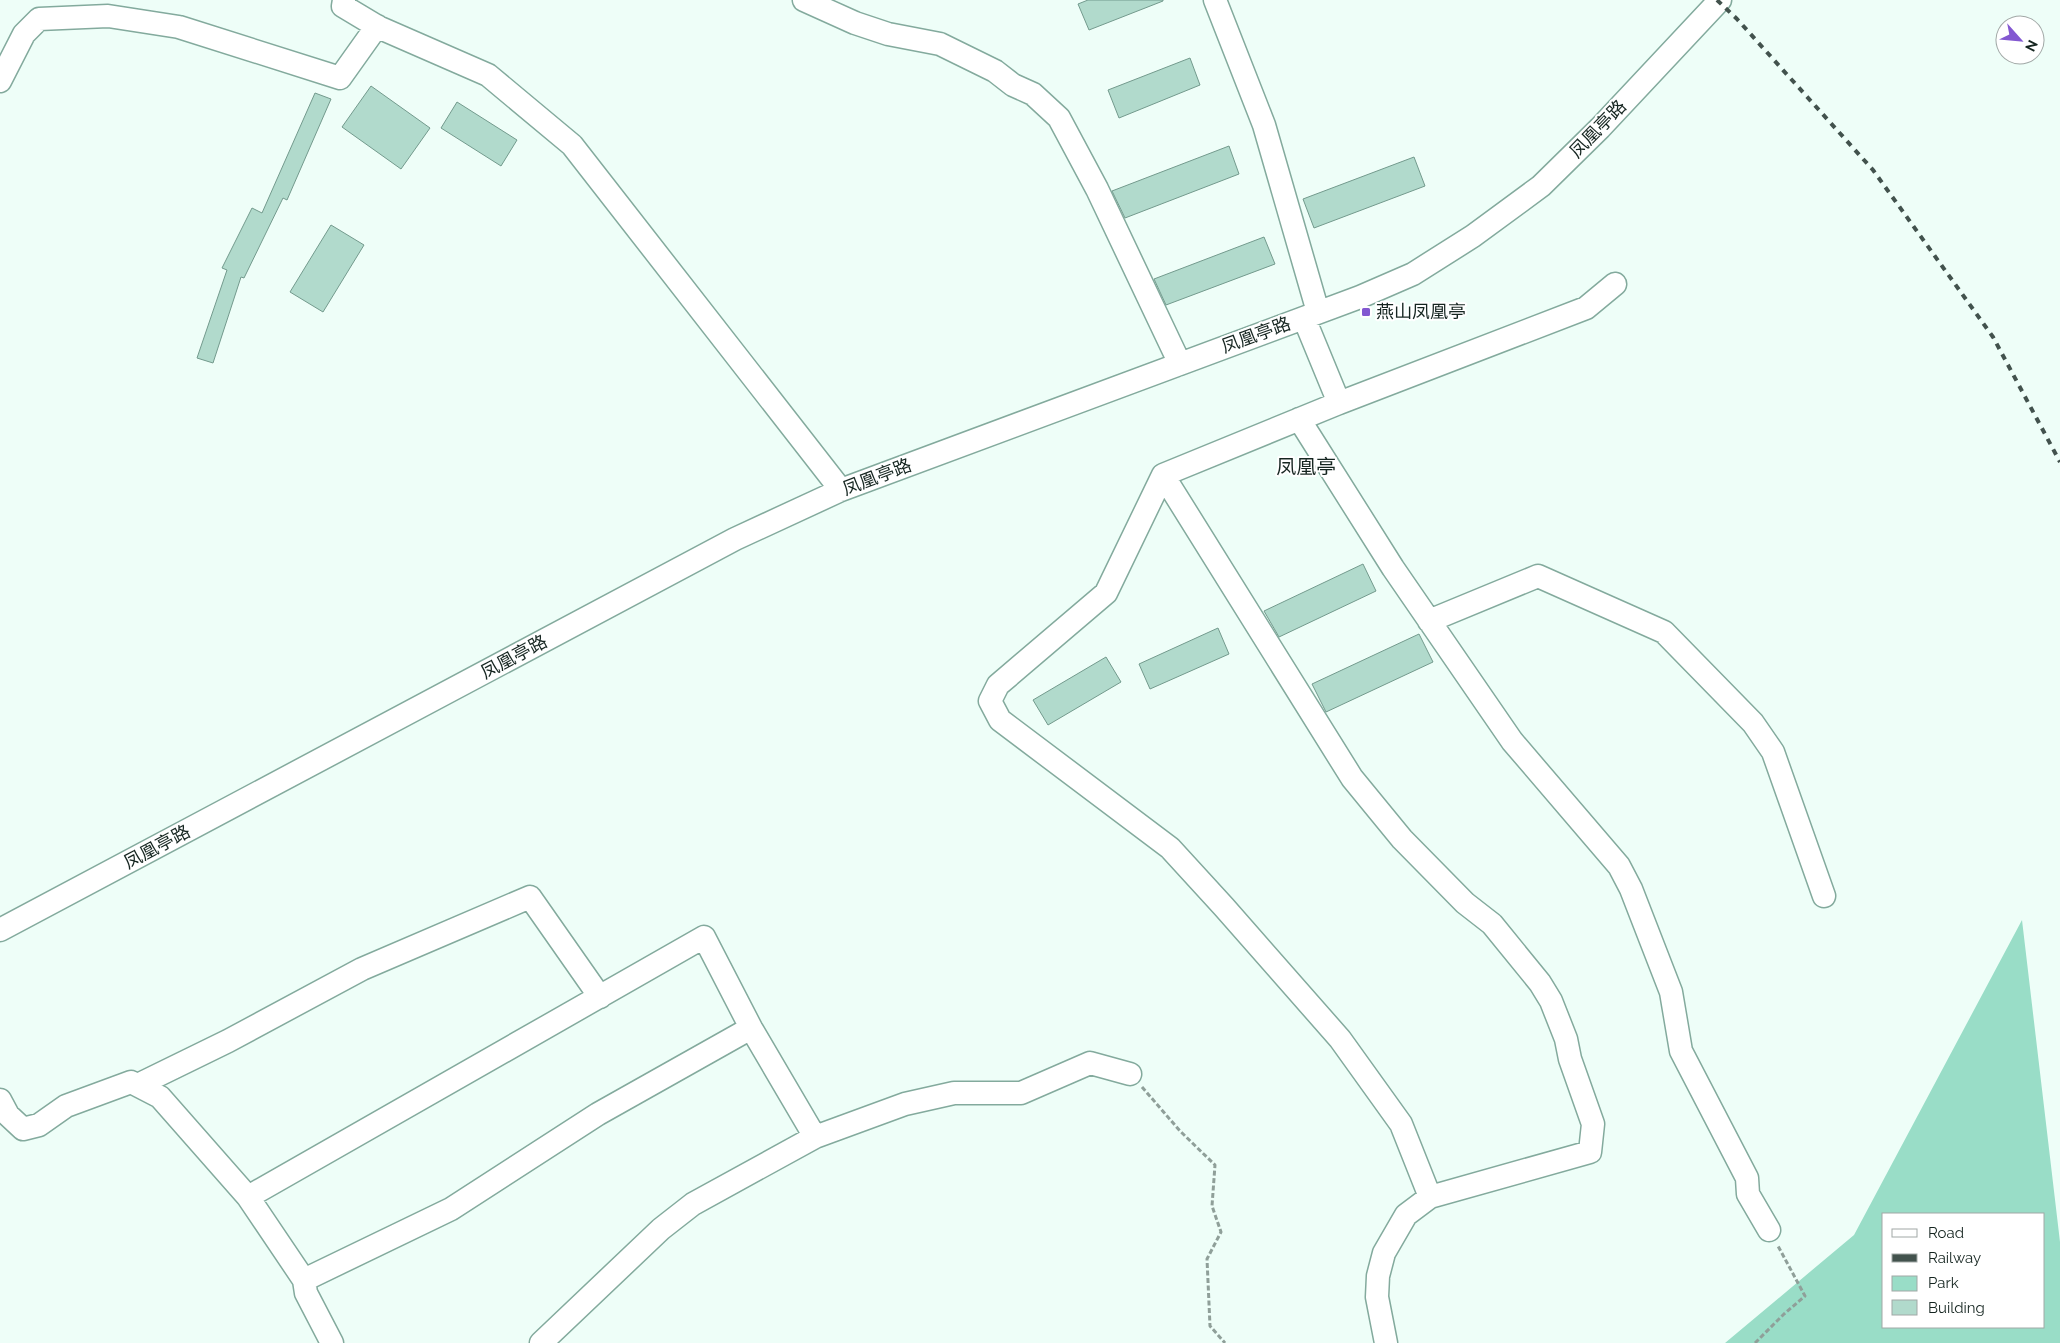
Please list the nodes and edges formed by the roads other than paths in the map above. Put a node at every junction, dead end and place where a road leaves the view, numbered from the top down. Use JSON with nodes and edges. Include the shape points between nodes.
{"nodes":[{"id":1,"x":344,"y":0,"type":"edge"},
{"id":2,"x":804,"y":0,"type":"edge"},
{"id":3,"x":1215,"y":0,"type":"edge"},
{"id":4,"x":1720,"y":0,"type":"edge"},
{"id":5,"x":377,"y":26,"type":"junction"},
{"id":6,"x":0,"y":81,"type":"edge"},
{"id":7,"x":1615,"y":284,"type":"dead end"},
{"id":8,"x":1311,"y":315,"type":"junction"},
{"id":9,"x":1180,"y":364,"type":"junction"},
{"id":10,"x":1339,"y":403,"type":"junction"},
{"id":11,"x":1299,"y":419,"type":"junction"},
{"id":12,"x":1163,"y":475,"type":"junction"},
{"id":13,"x":841,"y":490,"type":"junction"},
{"id":14,"x":1429,"y":621,"type":"junction"},
{"id":15,"x":1824,"y":896,"type":"dead end"},
{"id":16,"x":0,"y":930,"type":"edge"},
{"id":17,"x":600,"y":997,"type":"junction"},
{"id":18,"x":751,"y":1028,"type":"junction"},
{"id":19,"x":1130,"y":1074,"type":"road end"},
{"id":20,"x":138,"y":1085,"type":"junction"},
{"id":21,"x":0,"y":1100,"type":"edge"},
{"id":22,"x":815,"y":1137,"type":"junction"},
{"id":23,"x":248,"y":1197,"type":"junction"},
{"id":24,"x":1430,"y":1197,"type":"junction"},
{"id":25,"x":1770,"y":1230,"type":"road end"},
{"id":26,"x":304,"y":1280,"type":"junction"},
{"id":27,"x":332,"y":1343,"type":"edge"},
{"id":28,"x":541,"y":1343,"type":"edge"},
{"id":29,"x":1386,"y":1343,"type":"edge"}],
"edges":[{"from":1,"to":5,"type":"street","via":[[343,6]]},
{"from":2,"to":9,"type":"street","via":[[888,34],[940,44],[1033,94],[1059,118],[1097,189]]},
{"from":3,"to":8,"type":"street","via":[[1264,125]]},
{"from":4,"to":8,"type":"street","name":"凤凰亭路","via":[[1541,186],[1473,236],[1413,274]]},
{"from":5,"to":6,"type":"street","via":[[340,78],[179,27],[108,16],[39,19],[24,34]]},
{"from":5,"to":13,"type":"street","via":[[488,75],[572,145]]},
{"from":7,"to":10,"type":"street","via":[[1586,308]]},
{"from":8,"to":9,"type":"street","name":"凤凰亭路"},
{"from":8,"to":10,"type":"street"},
{"from":9,"to":13,"type":"street","name":"凤凰亭路"},
{"from":10,"to":11,"type":"street"},
{"from":11,"to":12,"type":"street"},
{"from":11,"to":14,"type":"street"},
{"from":12,"to":24,"type":"street","via":[[1106,593],[998,685],[990,701],[1000,720],[1170,848],[1224,907],[1340,1039],[1401,1124]]},
{"from":12,"to":24,"type":"street","via":[[1352,778],[1402,839],[1465,903],[1492,924],[1540,983],[1566,1039],[1593,1124],[1590,1152]]},
{"from":13,"to":16,"type":"street","name":"凤凰亭路","via":[[735,540]]},
{"from":14,"to":15,"type":"street","via":[[1538,576],[1664,632],[1753,723],[1773,752]]},
{"from":14,"to":25,"type":"street","via":[[1512,742],[1619,866],[1671,992],[1681,1051],[1747,1178],[1748,1194]]},
{"from":17,"to":18,"type":"street","via":[[704,937]]},
{"from":17,"to":20,"type":"street","via":[[530,897],[362,969]]},
{"from":17,"to":23,"type":"street"},
{"from":18,"to":22,"type":"street"},
{"from":18,"to":26,"type":"street","via":[[598,1114],[451,1209]]},
{"from":19,"to":22,"type":"street","via":[[1090,1063],[1021,1093],[954,1093],[904,1104]]},
{"from":20,"to":21,"type":"street","via":[[131,1082],[66,1106],[39,1125],[23,1129]]},
{"from":20,"to":23,"type":"street","via":[[160,1097]]},
{"from":22,"to":28,"type":"street","via":[[692,1204],[661,1229]]},
{"from":23,"to":26,"type":"street"},
{"from":24,"to":29,"type":"street","via":[[1406,1215],[1384,1253],[1377,1297]]},
{"from":26,"to":27,"type":"street","via":[[306,1293]]}]}
